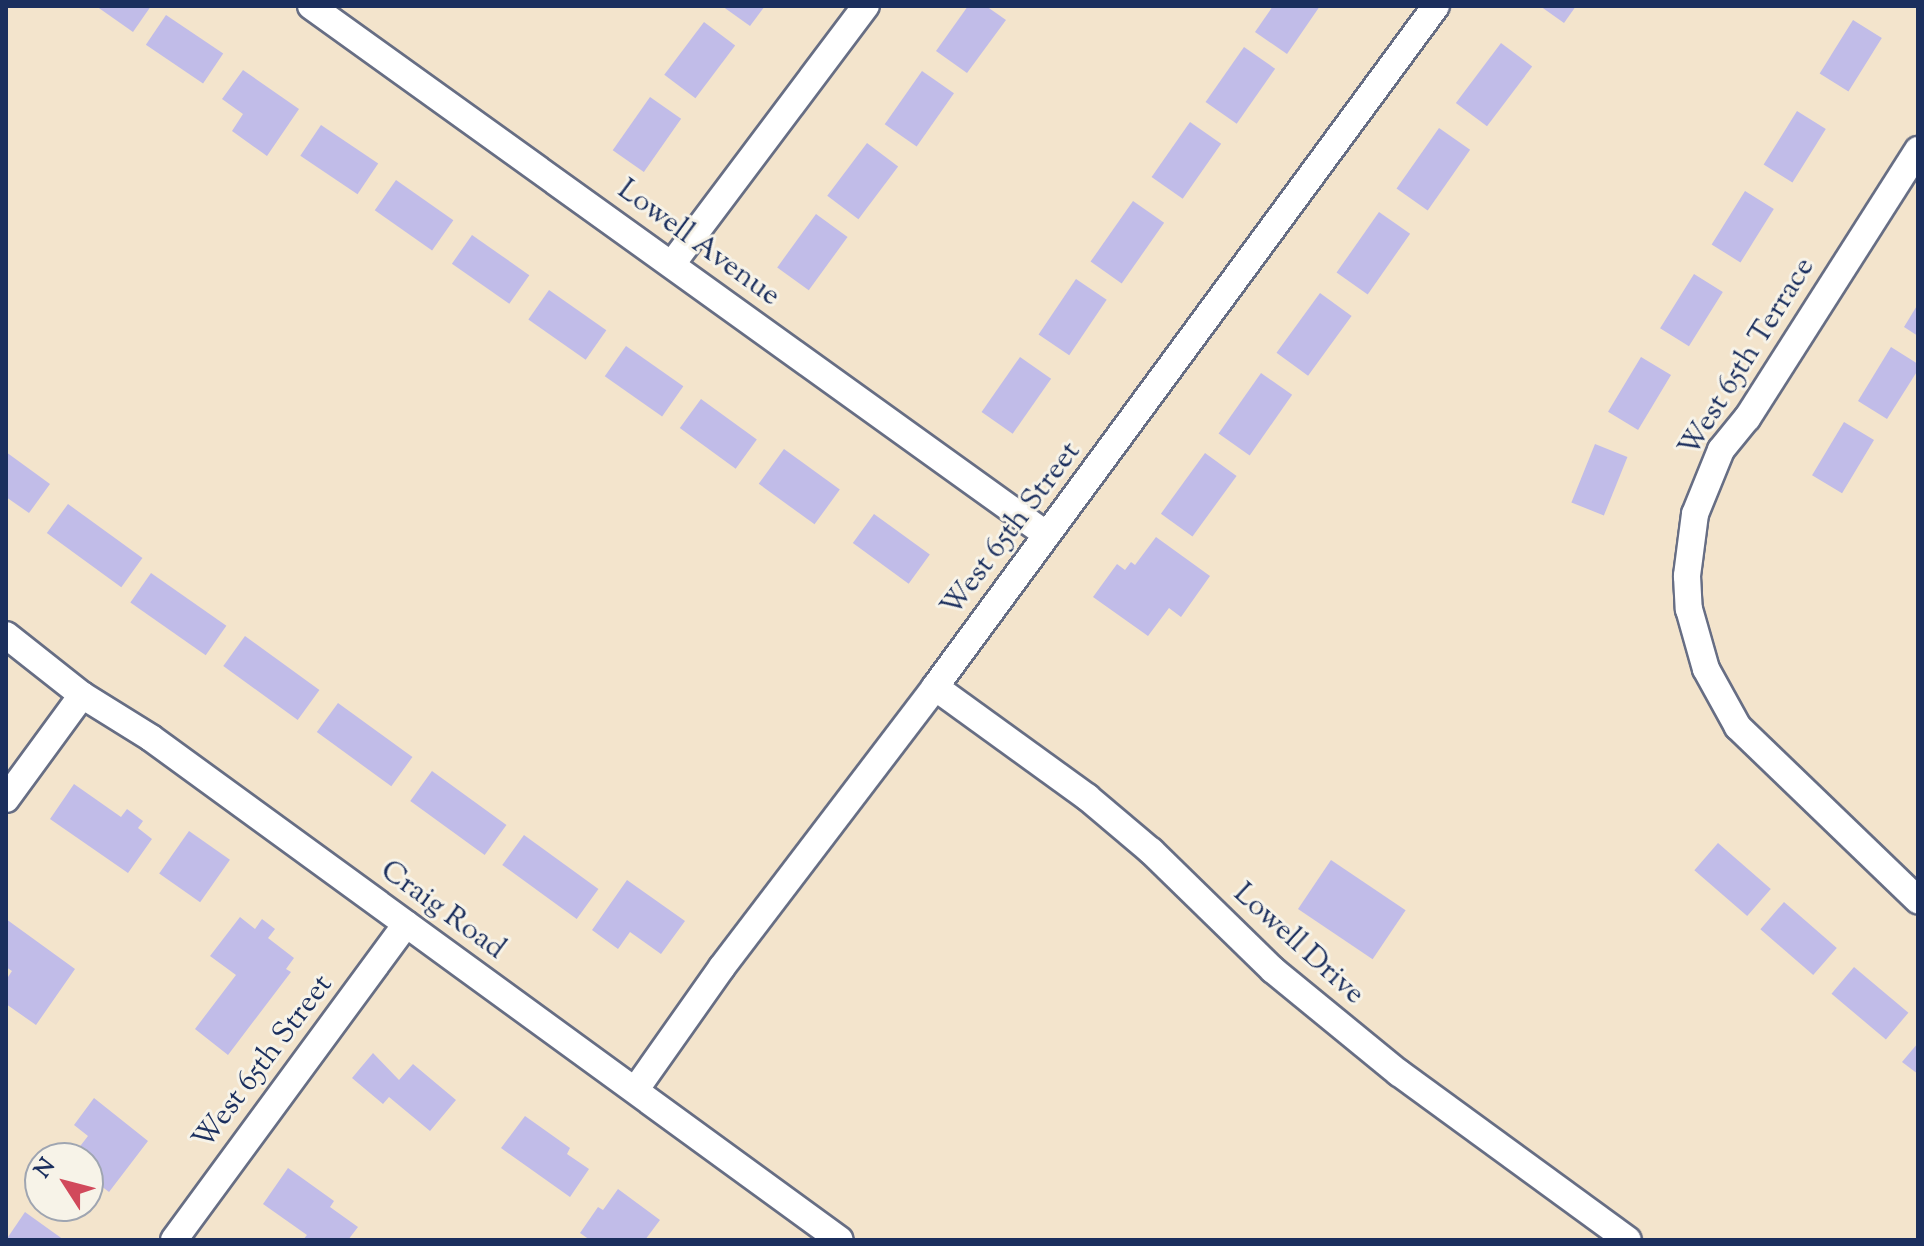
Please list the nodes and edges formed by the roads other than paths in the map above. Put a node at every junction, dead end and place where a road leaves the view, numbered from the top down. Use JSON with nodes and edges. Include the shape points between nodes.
{"nodes":[{"id":1,"x":312,"y":6,"type":"edge"},
{"id":2,"x":866,"y":6,"type":"edge"},
{"id":3,"x":1436,"y":6,"type":"edge"},
{"id":4,"x":1918,"y":150,"type":"edge"},
{"id":5,"x":672,"y":264,"type":"junction"},
{"id":6,"x":1047,"y":535,"type":"junction"},
{"id":7,"x":6,"y":635,"type":"edge"},
{"id":8,"x":935,"y":687,"type":"junction"},
{"id":9,"x":82,"y":695,"type":"junction"},
{"id":10,"x":6,"y":799,"type":"edge"},
{"id":11,"x":1918,"y":900,"type":"edge"},
{"id":12,"x":406,"y":924,"type":"junction"},
{"id":13,"x":636,"y":1089,"type":"junction"},
{"id":14,"x":174,"y":1240,"type":"edge"},
{"id":15,"x":840,"y":1240,"type":"edge"},
{"id":16,"x":1628,"y":1240,"type":"edge"}],
"edges":[{"from":1,"to":5,"type":"street","name":"Lowell Avenue"},
{"from":2,"to":5,"type":"street"},
{"from":3,"to":6,"type":"street","name":"West 65th Street"},
{"from":4,"to":11,"type":"street","name":"West 65th Terrace","via":[[1747,418],[1721,450],[1695,514],[1687,576],[1706,669],[1738,727]]},
{"from":5,"to":6,"type":"street","name":"Lowell Avenue"},
{"from":6,"to":8,"type":"street","name":"West 65th Street"},
{"from":7,"to":9,"type":"street","name":"Craig Road"},
{"from":8,"to":13,"type":"street","name":"West 65th Street"},
{"from":8,"to":16,"type":"street","name":"Lowell Drive","via":[[1087,797],[1151,851],[1263,961],[1399,1073]]},
{"from":9,"to":10,"type":"street"},
{"from":9,"to":12,"type":"street","name":"Craig Road","via":[[151,738]]},
{"from":12,"to":13,"type":"street","name":"Craig Road"},
{"from":12,"to":14,"type":"street","name":"West 65th Street"},
{"from":13,"to":15,"type":"street","name":"Craig Road"}]}
